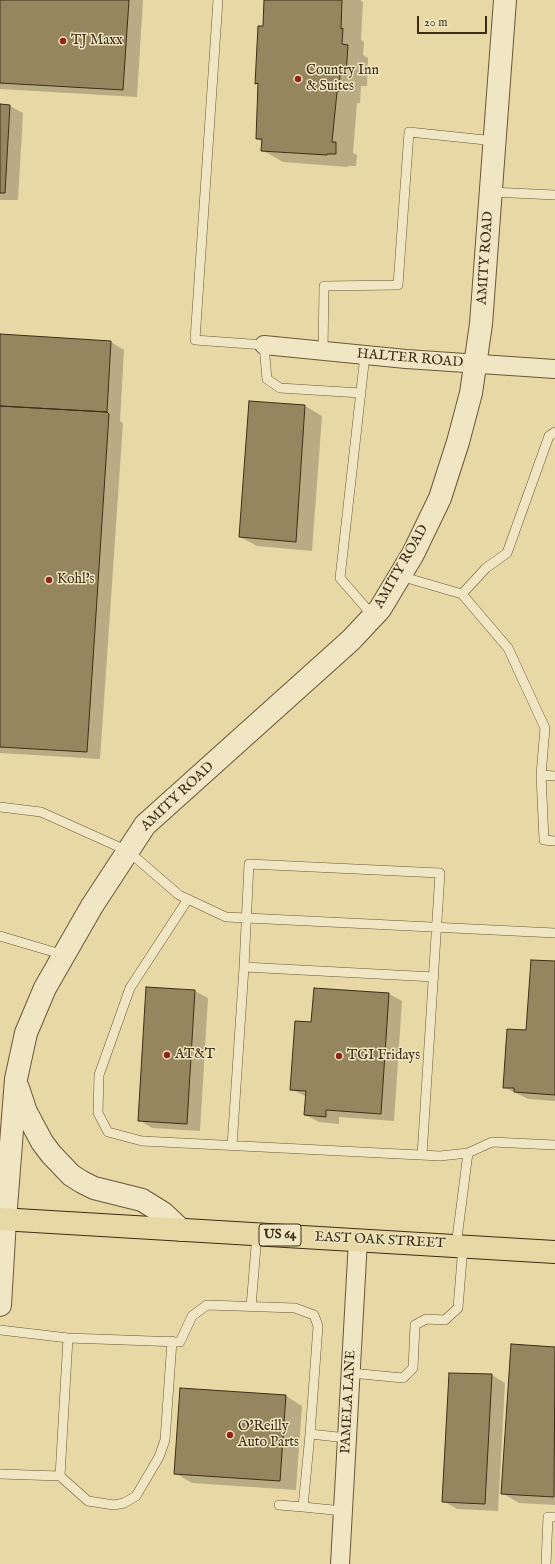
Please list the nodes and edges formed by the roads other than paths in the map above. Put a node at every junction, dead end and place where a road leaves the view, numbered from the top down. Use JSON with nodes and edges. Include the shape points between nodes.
{"nodes":[{"id":1,"x":218,"y":0,"type":"edge"},
{"id":2,"x":505,"y":0,"type":"edge"},
{"id":3,"x":495,"y":141,"type":"junction"},
{"id":4,"x":491,"y":192,"type":"junction"},
{"id":5,"x":555,"y":195,"type":"edge"},
{"id":6,"x":264,"y":345,"type":"junction"},
{"id":7,"x":323,"y":351,"type":"junction"},
{"id":8,"x":365,"y":355,"type":"junction"},
{"id":9,"x":475,"y":364,"type":"junction"},
{"id":10,"x":555,"y":369,"type":"edge"},
{"id":11,"x":361,"y":393,"type":"junction"},
{"id":12,"x":555,"y":432,"type":"edge"},
{"id":13,"x":400,"y":576,"type":"junction"},
{"id":14,"x":462,"y":594,"type":"junction"},
{"id":15,"x":373,"y":616,"type":"junction"},
{"id":16,"x":541,"y":774,"type":"junction"},
{"id":17,"x":555,"y":776,"type":"edge"},
{"id":18,"x":0,"y":807,"type":"edge"},
{"id":19,"x":555,"y":841,"type":"edge"},
{"id":20,"x":128,"y":851,"type":"junction"},
{"id":21,"x":188,"y":898,"type":"junction"},
{"id":22,"x":247,"y":917,"type":"junction"},
{"id":23,"x":438,"y":927,"type":"junction"},
{"id":24,"x":555,"y":933,"type":"edge"},
{"id":25,"x":0,"y":936,"type":"edge"},
{"id":26,"x":64,"y":955,"type":"junction"},
{"id":27,"x":244,"y":967,"type":"junction"},
{"id":28,"x":434,"y":977,"type":"junction"},
{"id":29,"x":16,"y":1079,"type":"junction"},
{"id":30,"x":0,"y":1112,"type":"edge"},
{"id":31,"x":555,"y":1145,"type":"edge"},
{"id":32,"x":232,"y":1146,"type":"junction"},
{"id":33,"x":468,"y":1153,"type":"junction"},
{"id":34,"x":422,"y":1155,"type":"junction"},
{"id":35,"x":2,"y":1219,"type":"edge"},
{"id":36,"x":181,"y":1230,"type":"junction"},
{"id":37,"x":257,"y":1234,"type":"junction"},
{"id":38,"x":358,"y":1240,"type":"junction"},
{"id":39,"x":460,"y":1246,"type":"junction"},
{"id":40,"x":555,"y":1252,"type":"edge"},
{"id":41,"x":0,"y":1304,"type":"edge"},
{"id":42,"x":251,"y":1307,"type":"junction"},
{"id":43,"x":0,"y":1330,"type":"edge"},
{"id":44,"x":68,"y":1338,"type":"junction"},
{"id":45,"x":172,"y":1341,"type":"junction"},
{"id":46,"x":350,"y":1373,"type":"junction"},
{"id":47,"x":310,"y":1434,"type":"junction"},
{"id":48,"x":347,"y":1438,"type":"junction"},
{"id":49,"x":0,"y":1474,"type":"edge"},
{"id":50,"x":60,"y":1476,"type":"junction"},
{"id":51,"x":279,"y":1505,"type":"dead end"},
{"id":52,"x":303,"y":1506,"type":"junction"},
{"id":53,"x":343,"y":1511,"type":"junction"},
{"id":54,"x":555,"y":1517,"type":"edge"},
{"id":55,"x":340,"y":1564,"type":"edge"},
{"id":56,"x":546,"y":1564,"type":"edge"}],
"edges":[{"from":1,"to":6,"type":"lane","via":[[195,340]]},
{"from":2,"to":3,"type":"street","name":"AMITY ROAD"},
{"from":3,"to":4,"type":"street","name":"AMITY ROAD"},
{"from":3,"to":7,"type":"lane","via":[[409,132],[398,285],[324,286]]},
{"from":4,"to":5,"type":"lane"},
{"from":4,"to":9,"type":"street","name":"AMITY ROAD","via":[[481,324]]},
{"from":6,"to":7,"type":"street","name":"HALTER ROAD"},
{"from":6,"to":11,"type":"lane","via":[[267,379],[280,388]]},
{"from":7,"to":8,"type":"street","name":"HALTER ROAD"},
{"from":8,"to":9,"type":"street","name":"HALTER ROAD"},
{"from":8,"to":11,"type":"lane"},
{"from":9,"to":10,"type":"street","name":"HALTER ROAD"},
{"from":9,"to":13,"type":"street","name":"AMITY ROAD","via":[[458,442],[440,498]]},
{"from":11,"to":15,"type":"lane","via":[[340,578]]},
{"from":12,"to":14,"type":"lane","via":[[549,436],[507,553],[486,568]]},
{"from":13,"to":14,"type":"lane"},
{"from":13,"to":15,"type":"street","name":"AMITY ROAD"},
{"from":14,"to":16,"type":"lane","via":[[508,648],[545,728]]},
{"from":15,"to":20,"type":"street","name":"AMITY ROAD","via":[[351,640],[145,825]]},
{"from":16,"to":17,"type":"lane"},
{"from":16,"to":19,"type":"lane","via":[[544,840]]},
{"from":18,"to":20,"type":"lane","via":[[41,812]]},
{"from":20,"to":21,"type":"lane","via":[[179,895]]},
{"from":20,"to":26,"type":"street","name":"AMITY ROAD"},
{"from":21,"to":22,"type":"lane","via":[[226,917]]},
{"from":21,"to":32,"type":"lane","via":[[130,988],[99,1075],[98,1113],[108,1132],[142,1141]]},
{"from":22,"to":23,"type":"lane"},
{"from":22,"to":23,"type":"lane","via":[[249,864],[440,873]]},
{"from":22,"to":27,"type":"lane"},
{"from":23,"to":24,"type":"lane"},
{"from":23,"to":28,"type":"lane"},
{"from":25,"to":26,"type":"lane"},
{"from":26,"to":29,"type":"street","name":"AMITY ROAD","via":[[44,988],[26,1033]]},
{"from":27,"to":28,"type":"lane"},
{"from":27,"to":32,"type":"lane"},
{"from":28,"to":34,"type":"lane"},
{"from":29,"to":30,"type":"street","name":"AMITY ROAD"},
{"from":29,"to":35,"type":"street","name":"AMITY ROAD"},
{"from":29,"to":36,"type":"street","via":[[26,1112],[42,1142],[71,1175],[94,1188],[142,1200],[164,1212]]},
{"from":31,"to":33,"type":"lane","via":[[492,1142]]},
{"from":32,"to":34,"type":"lane"},
{"from":33,"to":34,"type":"lane"},
{"from":33,"to":39,"type":"lane"},
{"from":35,"to":36,"type":"highway","name":"EAST OAK STREET","number":"US 64"},
{"from":35,"to":41,"type":"street","name":"AMITY ROAD"},
{"from":36,"to":37,"type":"highway","name":"EAST OAK STREET","number":"US 64"},
{"from":37,"to":38,"type":"highway","name":"EAST OAK STREET","number":"US 64"},
{"from":37,"to":42,"type":"lane"},
{"from":38,"to":39,"type":"highway","name":"EAST OAK STREET","number":"US 64"},
{"from":38,"to":46,"type":"street","name":"PAMELA LANE"},
{"from":39,"to":40,"type":"highway","name":"EAST OAK STREET","number":"US 64"},
{"from":39,"to":46,"type":"lane","via":[[458,1308],[445,1320],[426,1319],[415,1325],[413,1368],[403,1378]]},
{"from":42,"to":45,"type":"lane","via":[[207,1305],[192,1316],[180,1342]]},
{"from":42,"to":47,"type":"lane","via":[[295,1308],[314,1315],[318,1326]]},
{"from":43,"to":44,"type":"lane"},
{"from":44,"to":45,"type":"lane"},
{"from":44,"to":50,"type":"lane"},
{"from":45,"to":50,"type":"lane","via":[[165,1440],[160,1457],[136,1496],[114,1505],[88,1501]]},
{"from":46,"to":48,"type":"street","name":"PAMELA LANE"},
{"from":47,"to":48,"type":"lane"},
{"from":47,"to":52,"type":"lane"},
{"from":48,"to":53,"type":"street","name":"PAMELA LANE"},
{"from":49,"to":50,"type":"lane"},
{"from":51,"to":52,"type":"lane"},
{"from":52,"to":53,"type":"lane"},
{"from":53,"to":55,"type":"street","name":"PAMELA LANE"},
{"from":54,"to":56,"type":"lane","via":[[548,1517]]}]}
